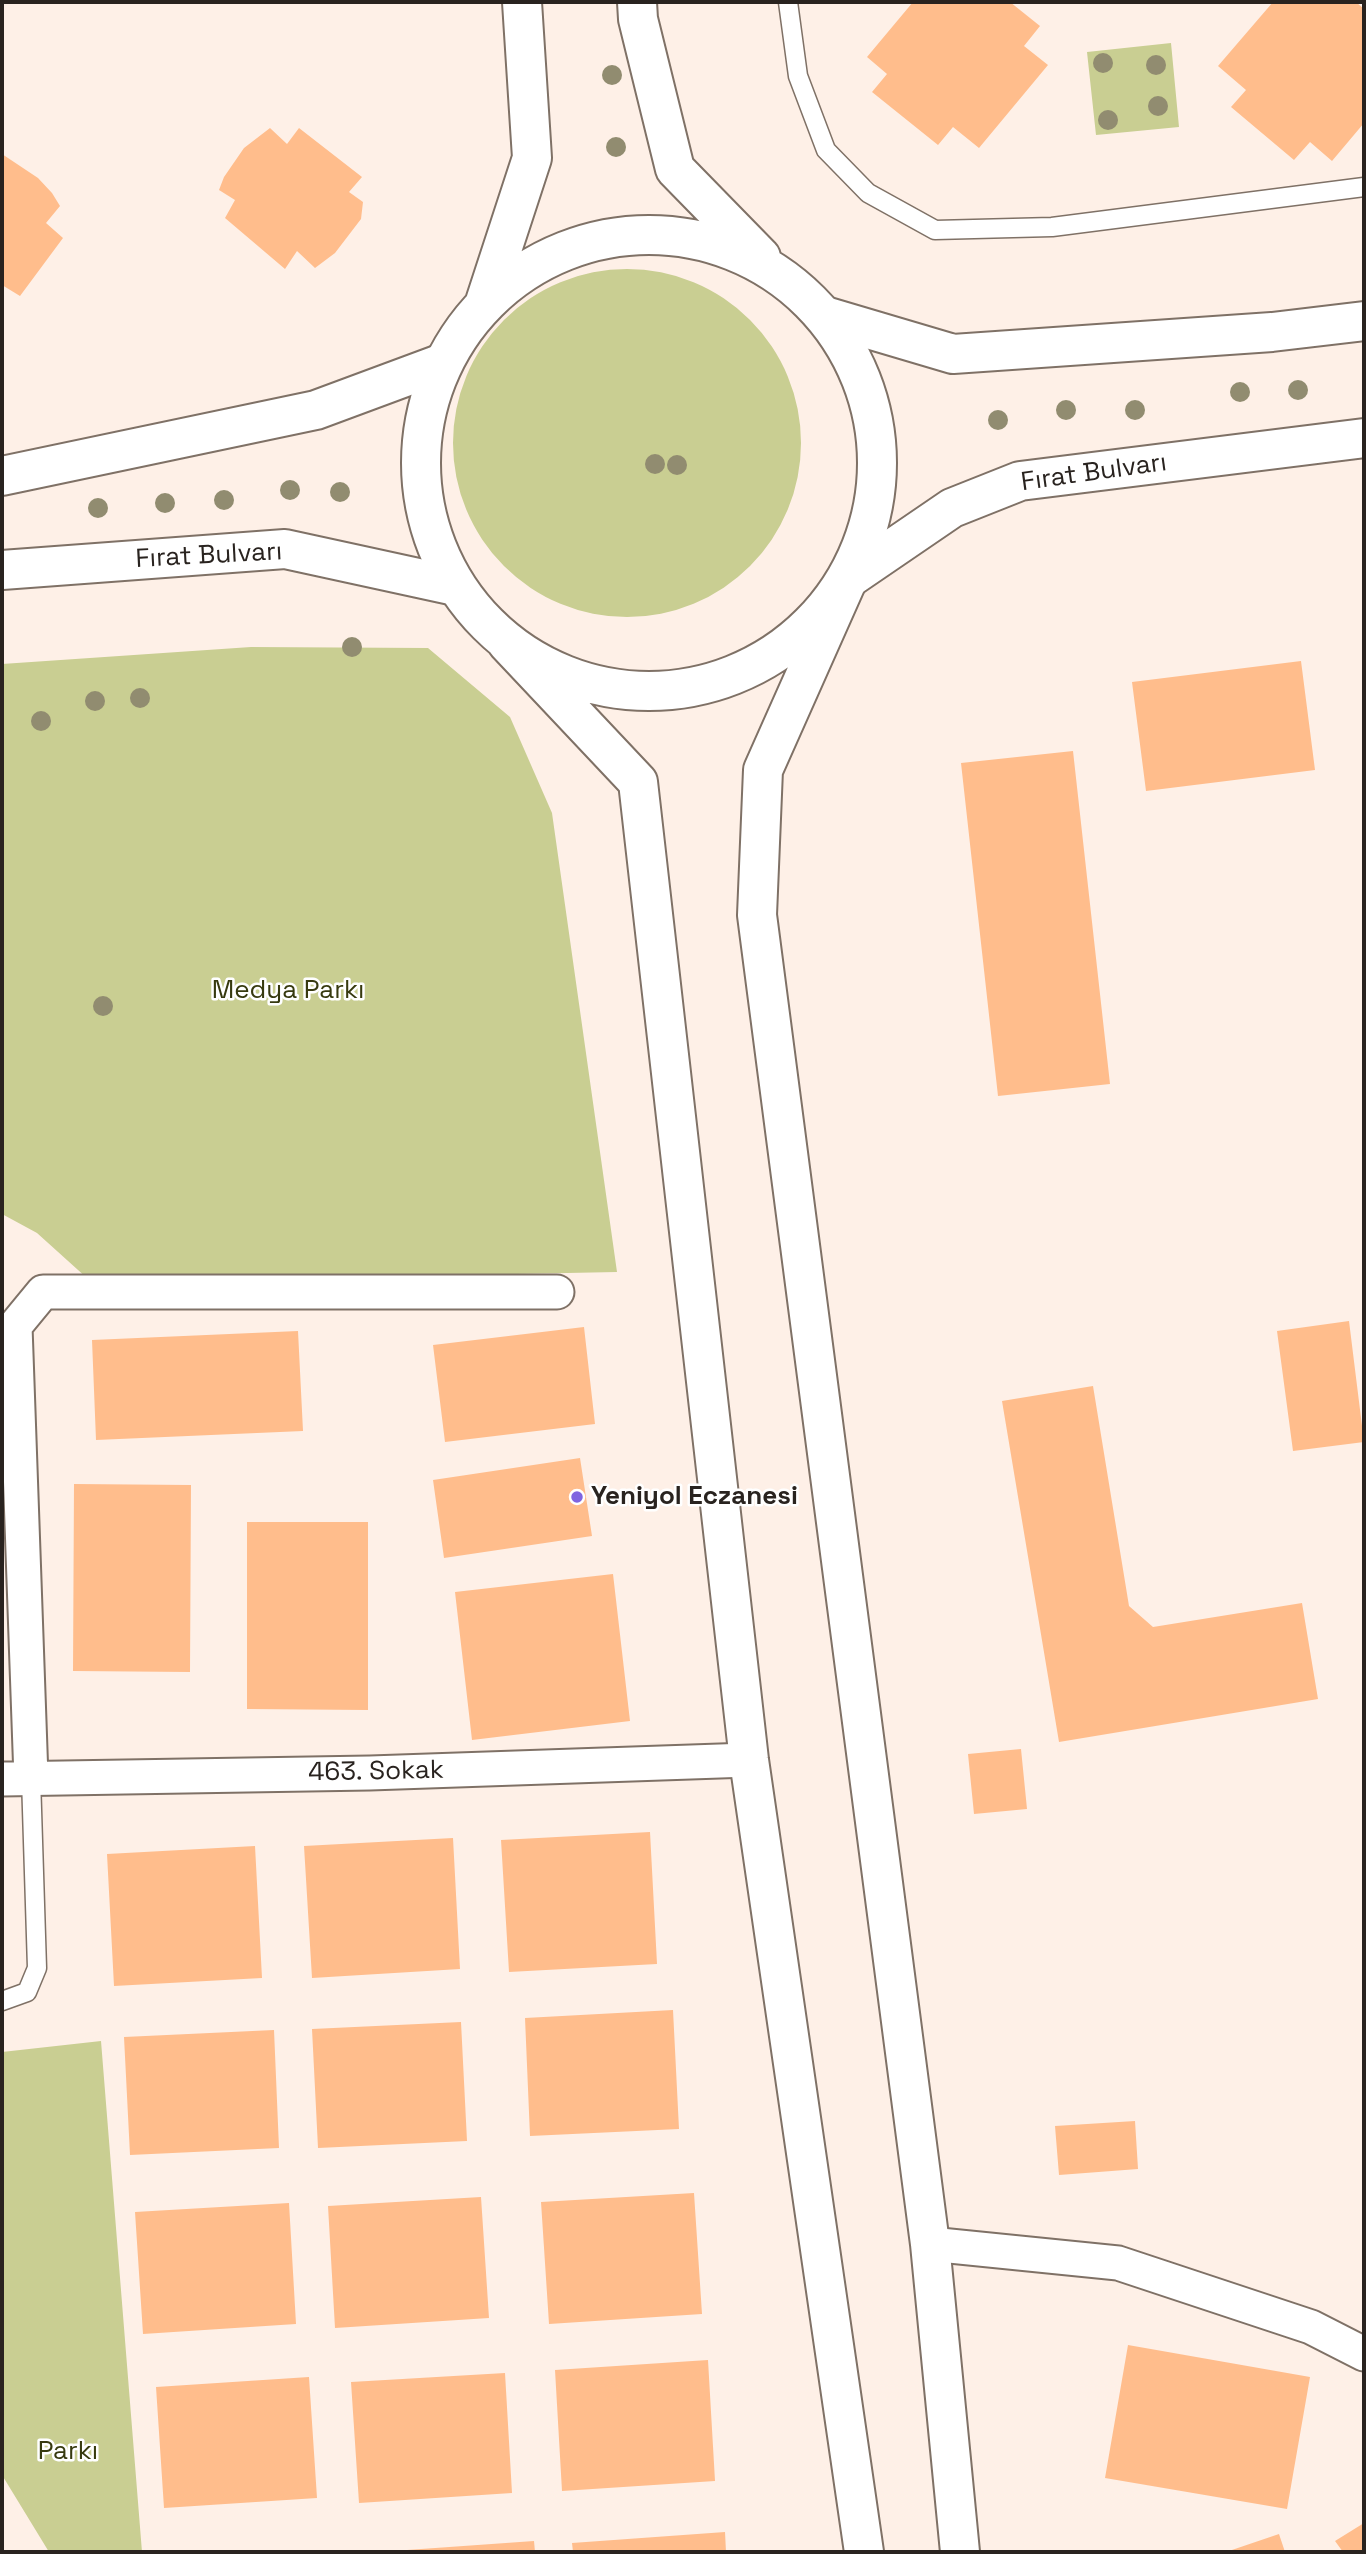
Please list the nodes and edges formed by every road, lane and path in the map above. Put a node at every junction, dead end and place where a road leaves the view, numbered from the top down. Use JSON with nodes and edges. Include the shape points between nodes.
{"nodes":[{"id":1,"x":522,"y":2,"type":"edge"},
{"id":2,"x":637,"y":2,"type":"edge"},
{"id":3,"x":788,"y":2,"type":"edge"},
{"id":4,"x":1364,"y":187,"type":"edge"},
{"id":5,"x":770,"y":266,"type":"junction"},
{"id":6,"x":485,"y":302,"type":"junction"},
{"id":7,"x":828,"y":317,"type":"junction"},
{"id":8,"x":1364,"y":321,"type":"edge"},
{"id":9,"x":440,"y":364,"type":"junction"},
{"id":10,"x":1364,"y":438,"type":"edge"},
{"id":11,"x":2,"y":476,"type":"edge"},
{"id":12,"x":2,"y":570,"type":"edge"},
{"id":13,"x":848,"y":579,"type":"junction"},
{"id":14,"x":455,"y":586,"type":"junction"},
{"id":15,"x":507,"y":643,"type":"junction"},
{"id":16,"x":557,"y":1292,"type":"dead end"},
{"id":17,"x":749,"y":1760,"type":"junction"},
{"id":18,"x":16,"y":1779,"type":"edge"},
{"id":19,"x":2,"y":2001,"type":"edge"},
{"id":20,"x":930,"y":2244,"type":"junction"},
{"id":21,"x":1364,"y":2351,"type":"edge"},
{"id":22,"x":864,"y":2552,"type":"edge"},
{"id":23,"x":960,"y":2552,"type":"edge"}],
"edges":[{"from":1,"to":6,"type":"main road","via":[[532,158]]},
{"from":2,"to":5,"type":"main road","via":[[674,169]]},
{"from":3,"to":4,"type":"lane","via":[[798,76],[827,150],[869,193],[935,230],[1052,227]]},
{"from":5,"to":6,"type":"main road","via":[[698,238],[621,234],[547,257]]},
{"from":5,"to":7,"type":"main road"},
{"from":6,"to":9,"type":"main road"},
{"from":7,"to":8,"type":"main road","via":[[953,354],[1272,332]]},
{"from":7,"to":13,"type":"main road","via":[[863,377],[879,445],[874,514]]},
{"from":9,"to":11,"type":"main road","via":[[316,410]]},
{"from":9,"to":14,"type":"main road","via":[[420,439],[424,503],[425,516]]},
{"from":10,"to":13,"type":"main road","name":"Fırat Bulvarı","via":[[1020,481],[952,509]]},
{"from":12,"to":14,"type":"main road","name":"Fırat Bulvarı","via":[[285,548]]},
{"from":13,"to":15,"type":"main road","via":[[798,639],[730,678],[653,692],[576,681]]},
{"from":13,"to":20,"type":"main road","via":[[763,770],[757,915]]},
{"from":14,"to":15,"type":"main road"},
{"from":15,"to":17,"type":"main road","via":[[638,782]]},
{"from":16,"to":18,"type":"street","via":[[43,1292],[15,1326]]},
{"from":17,"to":18,"type":"street","name":"463. Sokak"},
{"from":17,"to":22,"type":"main road"},
{"from":18,"to":19,"type":"lane","via":[[37,1968],[27,1992]]},
{"from":20,"to":21,"type":"street","via":[[1118,2263],[1311,2327]]},
{"from":20,"to":23,"type":"main road"}]}
